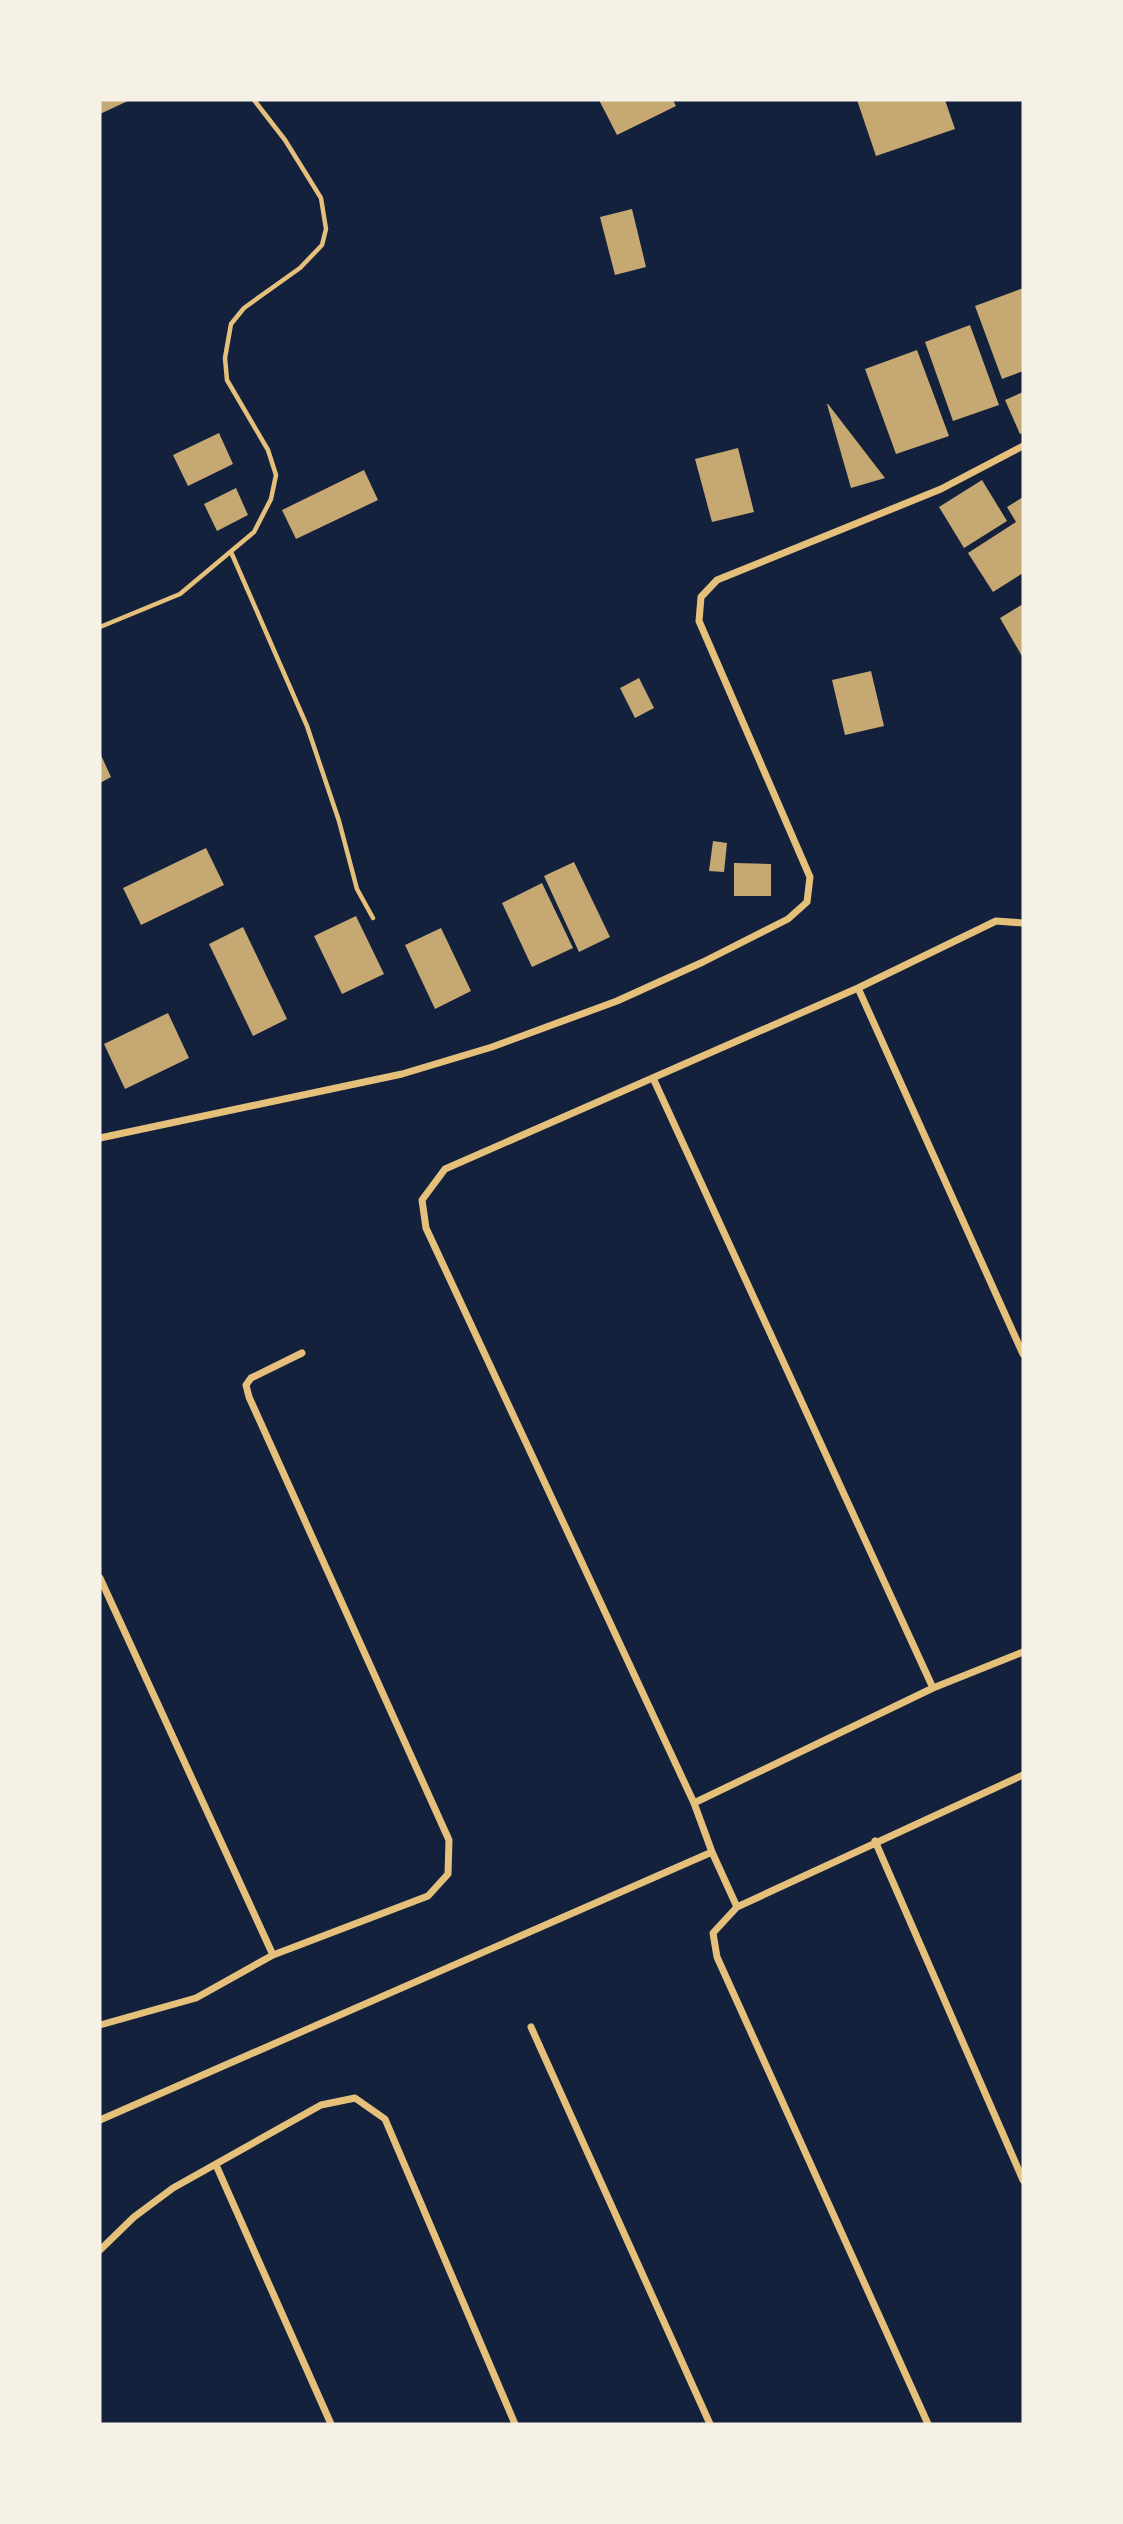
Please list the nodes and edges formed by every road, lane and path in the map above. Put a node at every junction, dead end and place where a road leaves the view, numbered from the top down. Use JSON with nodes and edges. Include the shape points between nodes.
{"nodes":[{"id":1,"x":254,"y":100,"type":"edge"},
{"id":2,"x":1023,"y":446,"type":"edge"},
{"id":3,"x":231,"y":552,"type":"junction"},
{"id":4,"x":100,"y":627,"type":"edge"},
{"id":5,"x":373,"y":918,"type":"dead end"},
{"id":6,"x":1023,"y":923,"type":"edge"},
{"id":7,"x":858,"y":988,"type":"junction"},
{"id":8,"x":653,"y":1078,"type":"junction"},
{"id":9,"x":100,"y":1138,"type":"edge"},
{"id":10,"x":302,"y":1353,"type":"dead end"},
{"id":11,"x":1023,"y":1354,"type":"edge"},
{"id":12,"x":100,"y":1578,"type":"edge"},
{"id":13,"x":1023,"y":1652,"type":"edge"},
{"id":14,"x":933,"y":1688,"type":"junction"},
{"id":15,"x":1023,"y":1775,"type":"edge"},
{"id":16,"x":694,"y":1803,"type":"junction"},
{"id":17,"x":876,"y":1841,"type":"junction"},
{"id":18,"x":712,"y":1852,"type":"junction"},
{"id":19,"x":737,"y":1907,"type":"junction"},
{"id":20,"x":273,"y":1955,"type":"junction"},
{"id":21,"x":100,"y":2025,"type":"edge"},
{"id":22,"x":531,"y":2027,"type":"dead end"},
{"id":23,"x":100,"y":2120,"type":"edge"},
{"id":24,"x":216,"y":2165,"type":"junction"},
{"id":25,"x":1023,"y":2180,"type":"edge"},
{"id":26,"x":100,"y":2250,"type":"edge"},
{"id":27,"x":331,"y":2424,"type":"edge"},
{"id":28,"x":514,"y":2424,"type":"edge"},
{"id":29,"x":710,"y":2424,"type":"edge"},
{"id":30,"x":928,"y":2424,"type":"edge"}],
"edges":[{"from":1,"to":3,"type":"path","via":[[321,198],[326,229],[322,245],[300,268],[244,308],[231,324],[225,358],[227,380],[268,450],[276,475],[271,499],[254,533]]},
{"from":2,"to":9,"type":"street","via":[[941,489],[717,580],[701,597],[699,621],[810,877],[807,902],[788,919],[617,1001],[492,1047],[402,1074]]},
{"from":3,"to":4,"type":"path","via":[[180,594]]},
{"from":3,"to":5,"type":"path","via":[[307,726],[358,889]]},
{"from":6,"to":7,"type":"street","via":[[996,920]]},
{"from":7,"to":8,"type":"street"},
{"from":7,"to":11,"type":"street"},
{"from":8,"to":14,"type":"street"},
{"from":8,"to":16,"type":"street","via":[[445,1170],[422,1200],[426,1228]]},
{"from":10,"to":20,"type":"street","via":[[251,1378],[246,1385],[249,1397],[449,1840],[448,1874],[428,1896]]},
{"from":12,"to":20,"type":"street"},
{"from":13,"to":14,"type":"street"},
{"from":14,"to":16,"type":"street"},
{"from":15,"to":17,"type":"street"},
{"from":16,"to":18,"type":"street"},
{"from":17,"to":19,"type":"street"},
{"from":17,"to":25,"type":"street"},
{"from":18,"to":19,"type":"street"},
{"from":18,"to":23,"type":"street"},
{"from":19,"to":30,"type":"street","via":[[713,1933],[717,1957]]},
{"from":20,"to":21,"type":"street","via":[[196,1998]]},
{"from":22,"to":29,"type":"street"},
{"from":24,"to":26,"type":"street","via":[[173,2188]]},
{"from":24,"to":27,"type":"street"},
{"from":24,"to":28,"type":"street","via":[[321,2105],[355,2098],[385,2119]]}]}
